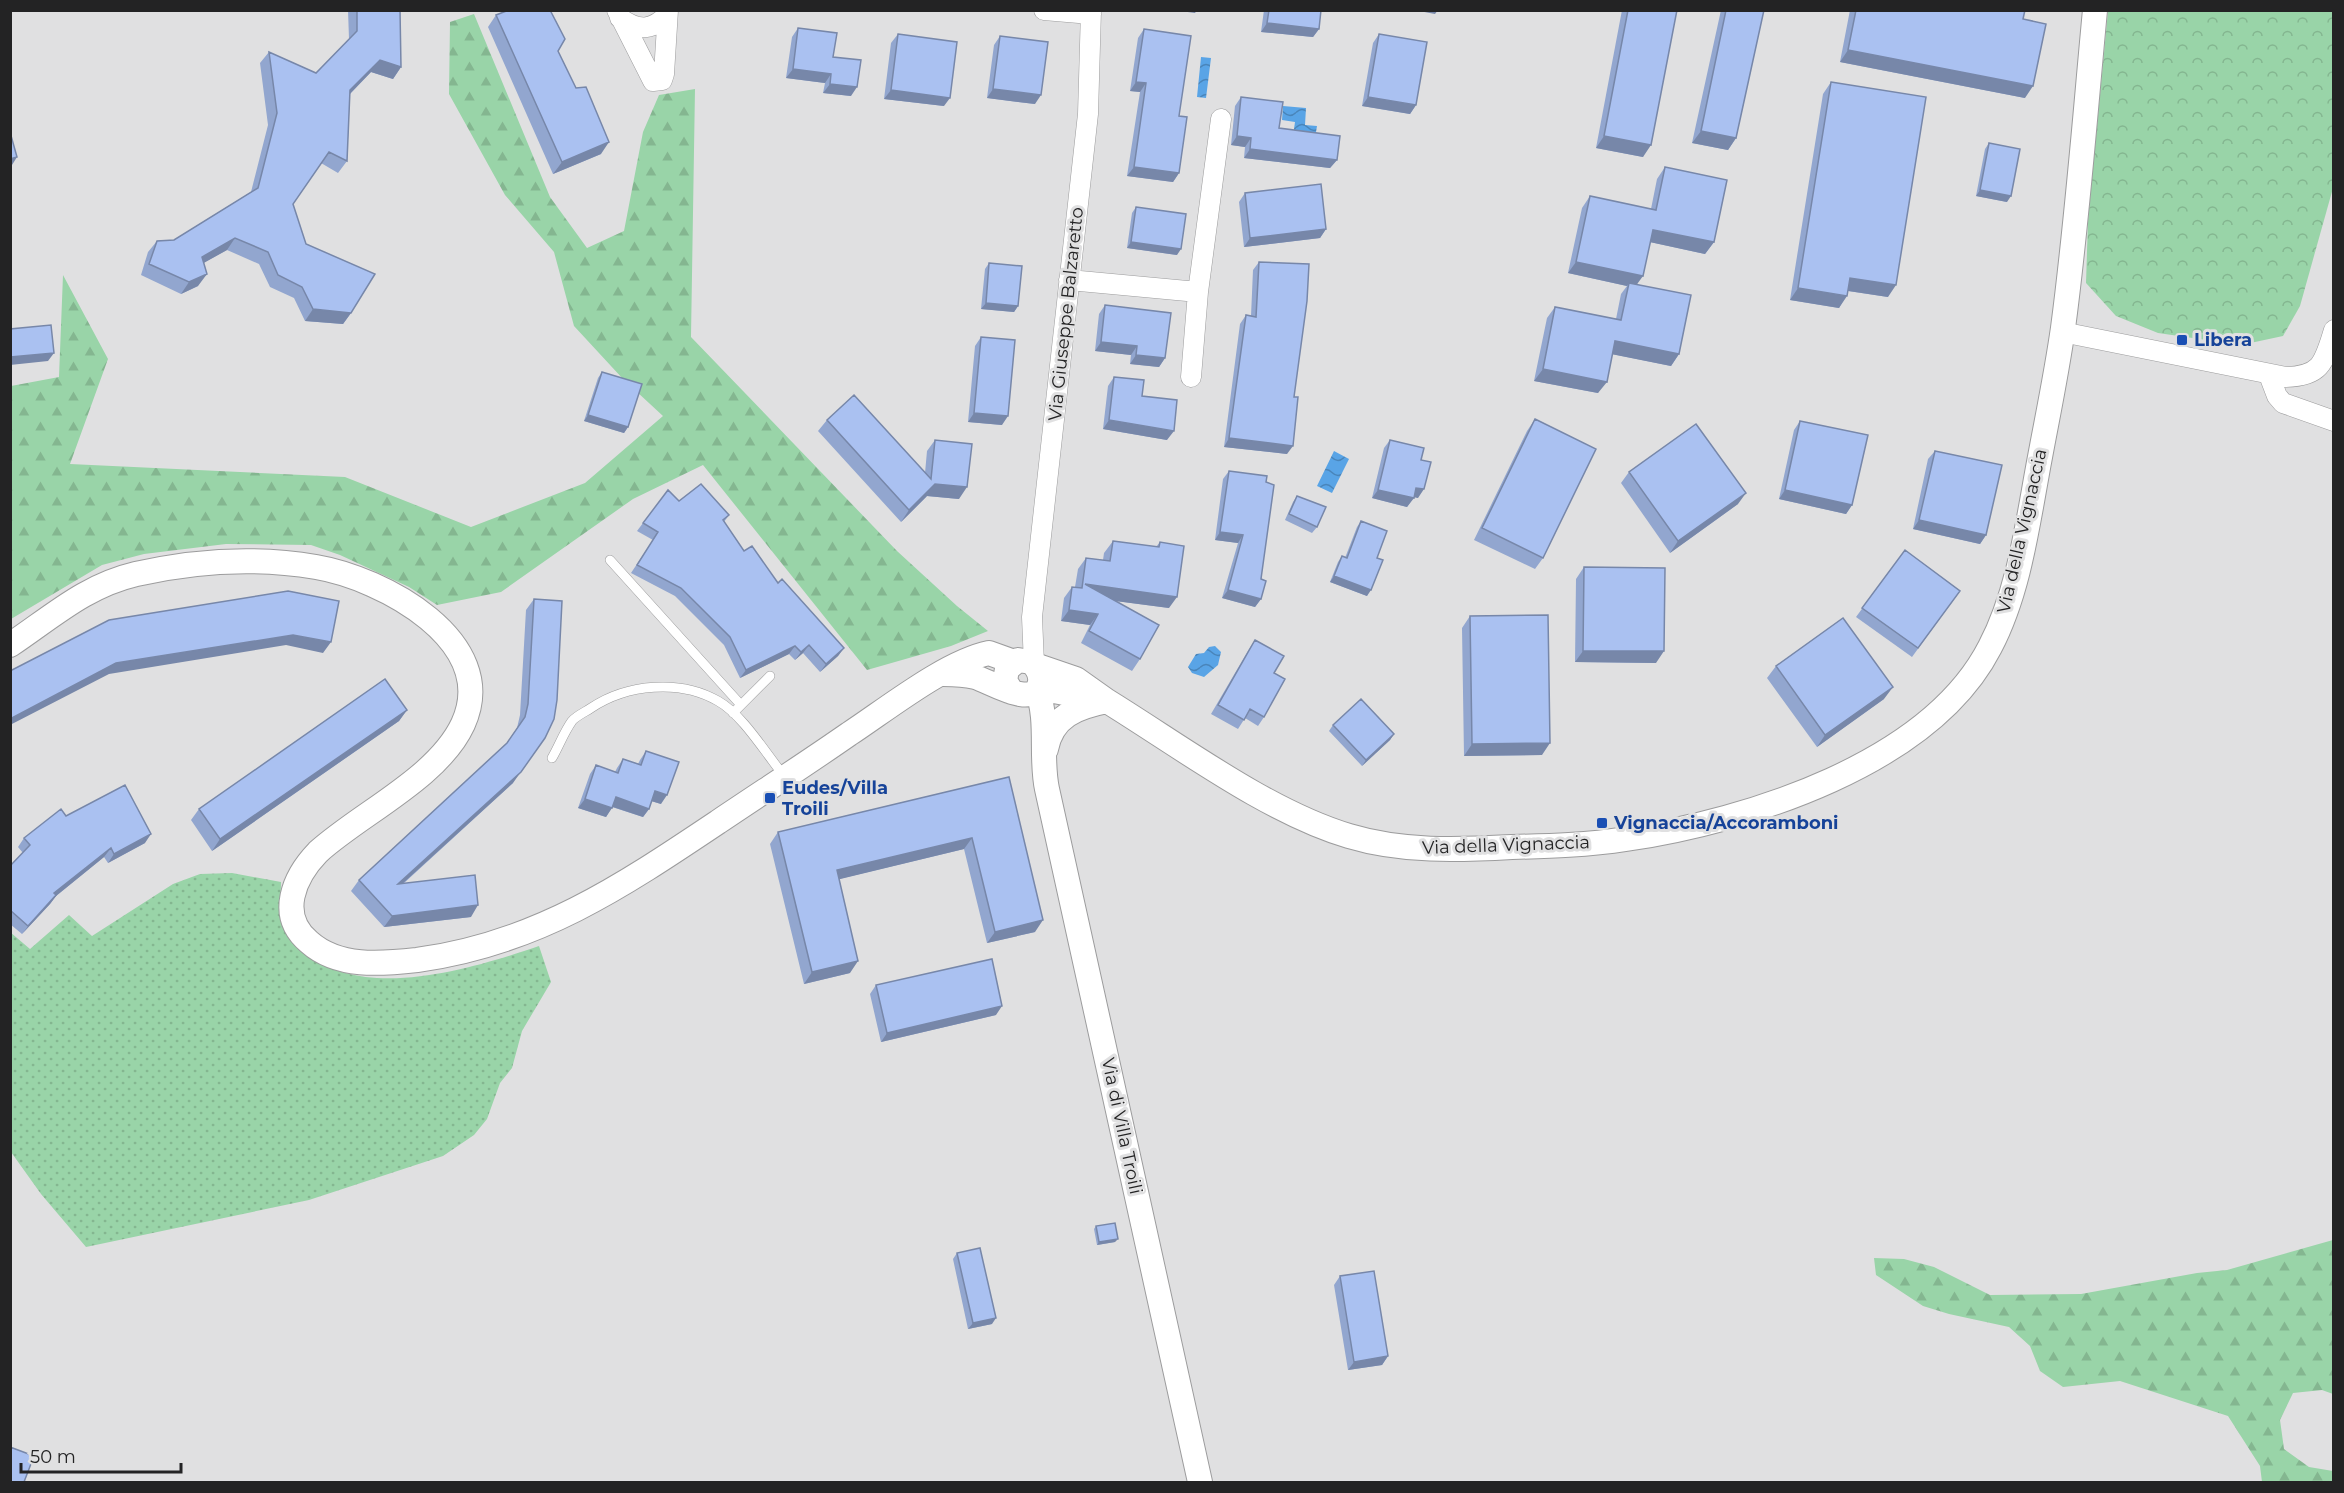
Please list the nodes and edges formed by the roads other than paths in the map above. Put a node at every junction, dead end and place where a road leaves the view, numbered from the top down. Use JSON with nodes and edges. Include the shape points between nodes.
{"nodes":[{"id":1,"x":1044,"y":10,"type":"edge"},
{"id":2,"x":2095,"y":10,"type":"edge"},
{"id":3,"x":1091,"y":12,"type":"edge"},
{"id":4,"x":668,"y":13,"type":"edge"},
{"id":5,"x":618,"y":14,"type":"edge"},
{"id":6,"x":1221,"y":119,"type":"dead end"},
{"id":7,"x":1069,"y":280,"type":"junction"},
{"id":8,"x":1198,"y":292,"type":"junction"},
{"id":9,"x":2334,"y":330,"type":"edge"},
{"id":10,"x":2062,"y":332,"type":"junction"},
{"id":11,"x":2269,"y":375,"type":"junction"},
{"id":12,"x":1191,"y":377,"type":"dead end"},
{"id":13,"x":2334,"y":421,"type":"edge"},
{"id":14,"x":610,"y":560,"type":"dead end"},
{"id":15,"x":10,"y":645,"type":"edge"},
{"id":16,"x":770,"y":676,"type":"dead end"},
{"id":17,"x":1025,"y":677,"type":"junction"},
{"id":18,"x":1107,"y":701,"type":"junction"},
{"id":19,"x":737,"y":709,"type":"junction"},
{"id":20,"x":552,"y":758,"type":"dead end"},
{"id":21,"x":1043,"y":770,"type":"junction"},
{"id":22,"x":785,"y":777,"type":"junction"},
{"id":23,"x":1200,"y":1482,"type":"edge"}],
"edges":[{"from":1,"to":3,"type":"street"},
{"from":2,"to":10,"type":"street","name":"Via della Vignaccia"},
{"from":3,"to":7,"type":"street","name":"Via Giuseppe Balzaretto","via":[[1089,104]]},
{"from":4,"to":5,"type":"street","via":[[655,25],[644,28],[632,26]]},
{"from":4,"to":5,"type":"street","via":[[664,74],[657,82],[645,70]]},
{"from":6,"to":8,"type":"street"},
{"from":7,"to":8,"type":"street"},
{"from":7,"to":17,"type":"street","name":"Via Giuseppe Balzaretto"},
{"from":8,"to":12,"type":"street"},
{"from":9,"to":11,"type":"street","via":[[2322,363],[2314,373],[2295,377]]},
{"from":10,"to":11,"type":"street"},
{"from":10,"to":18,"type":"street","name":"Via della Vignaccia","via":[[2025,536],[2000,625],[1980,665],[1946,709],[1864,763],[1810,788],[1735,815],[1625,839],[1559,846],[1401,847],[1349,836],[1304,819],[1261,797]]},
{"from":11,"to":13,"type":"street","via":[[2283,403]]},
{"from":14,"to":19,"type":"lane"},
{"from":15,"to":22,"type":"street","via":[[58,609],[102,584],[146,572],[232,562],[300,564],[345,574],[437,625],[455,646],[469,677],[470,698],[463,724],[446,750],[427,768],[318,852],[303,868],[293,889],[292,912],[301,935],[325,954],[347,961],[381,963],[439,957],[530,932],[643,872]]},
{"from":16,"to":19,"type":"lane"},
{"from":17,"to":18,"type":"street","name":"Via della Vignaccia"},
{"from":17,"to":21,"type":"street","name":"Via di Villa Troili"},
{"from":17,"to":22,"type":"street","name":"Via della Vignaccia","via":[[943,674]]},
{"from":18,"to":21,"type":"street","via":[[1073,711],[1055,724],[1048,736]]},
{"from":19,"to":20,"type":"lane","via":[[695,691],[662,687],[630,691],[573,720]]},
{"from":19,"to":22,"type":"lane"},
{"from":21,"to":23,"type":"street","name":"Via di Villa Troili"}]}
